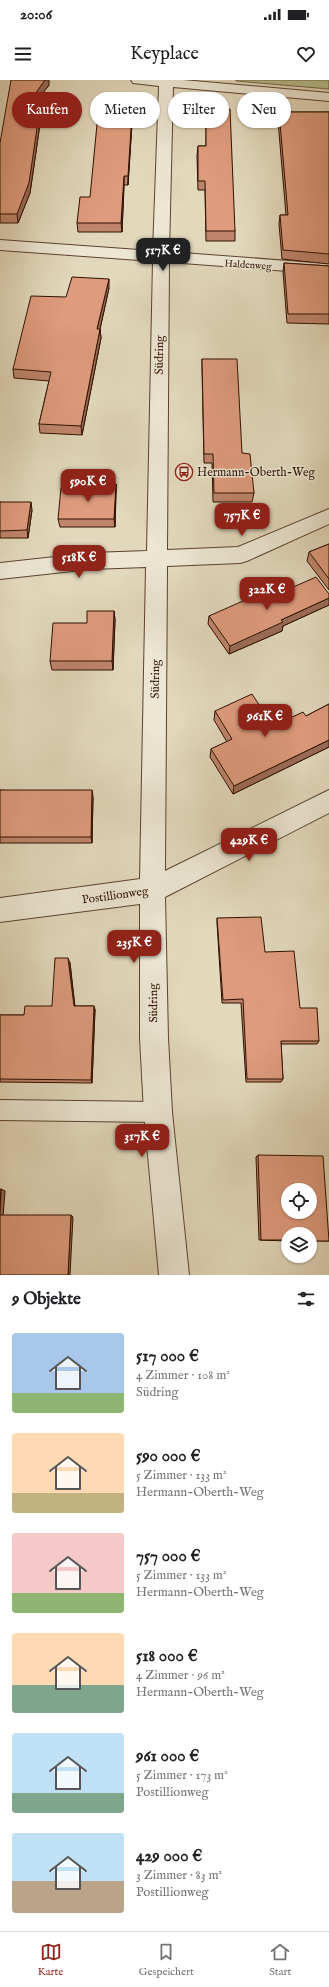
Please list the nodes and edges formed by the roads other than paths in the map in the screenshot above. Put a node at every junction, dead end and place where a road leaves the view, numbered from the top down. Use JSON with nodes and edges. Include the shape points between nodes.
{"nodes":[{"id":1,"x":138,"y":80,"type":"edge"},
{"id":2,"x":166,"y":83,"type":"junction"},
{"id":3,"x":329,"y":98,"type":"edge"},
{"id":4,"x":0,"y":245,"type":"edge"},
{"id":5,"x":161,"y":258,"type":"junction"},
{"id":6,"x":329,"y":269,"type":"edge"},
{"id":7,"x":329,"y":516,"type":"edge"},
{"id":8,"x":157,"y":560,"type":"junction"},
{"id":9,"x":0,"y":571,"type":"edge"},
{"id":10,"x":329,"y":801,"type":"edge"},
{"id":11,"x":152,"y":890,"type":"junction"},
{"id":12,"x":0,"y":910,"type":"edge"},
{"id":13,"x":0,"y":1110,"type":"edge"},
{"id":14,"x":158,"y":1112,"type":"junction"},
{"id":15,"x":174,"y":1275,"type":"edge"}],
"edges":[{"from":1,"to":2,"type":"street"},
{"from":2,"to":3,"type":"street"},
{"from":2,"to":5,"type":"street","name":"Südring"},
{"from":4,"to":5,"type":"street","name":"Haldenweg"},
{"from":5,"to":6,"type":"street","name":"Haldenweg"},
{"from":5,"to":8,"type":"street","name":"Südring"},
{"from":7,"to":8,"type":"street","via":[[240,555]]},
{"from":8,"to":9,"type":"street","via":[[91,561]]},
{"from":8,"to":11,"type":"street","name":"Südring"},
{"from":10,"to":11,"type":"street","name":"Postillionweg"},
{"from":11,"to":12,"type":"street","name":"Postillionweg"},
{"from":11,"to":14,"type":"street","name":"Südring"},
{"from":13,"to":14,"type":"lane"},
{"from":14,"to":15,"type":"street","name":"Südring"}]}
